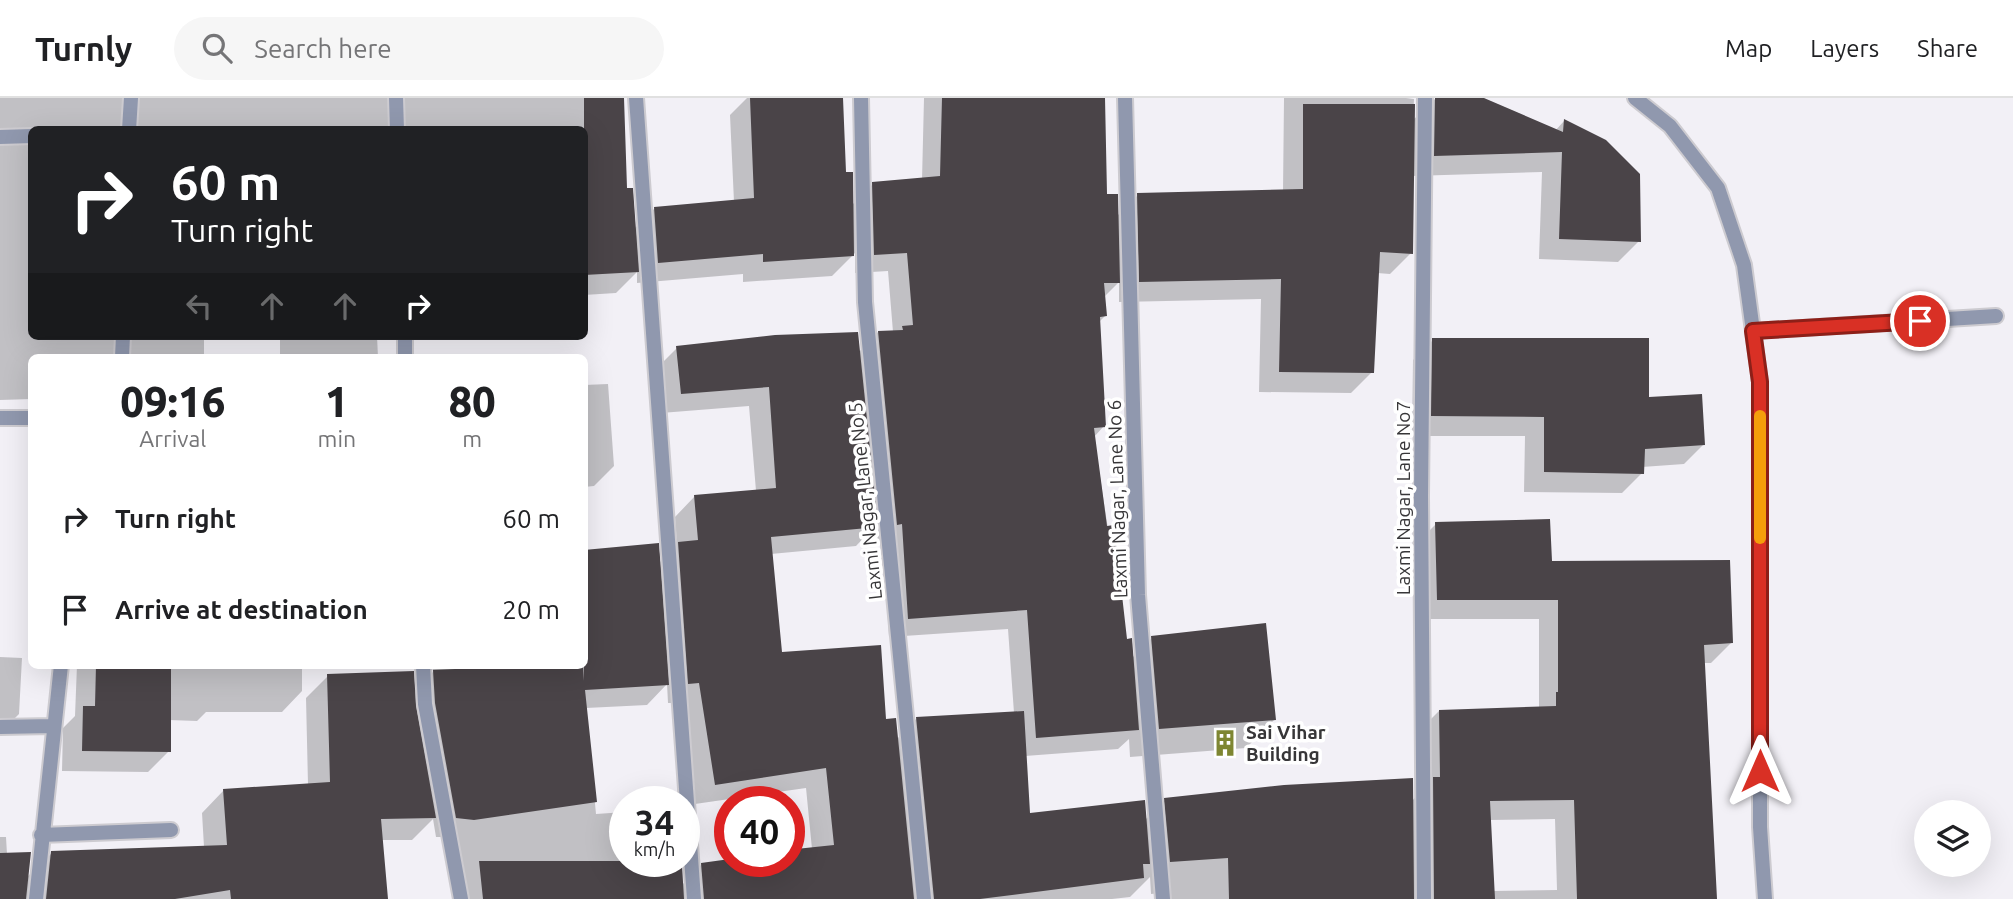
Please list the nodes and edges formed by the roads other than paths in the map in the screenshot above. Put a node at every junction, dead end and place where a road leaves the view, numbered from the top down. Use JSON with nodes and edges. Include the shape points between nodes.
{"nodes":[{"id":1,"x":131,"y":98,"type":"edge"},
{"id":2,"x":396,"y":98,"type":"edge"},
{"id":3,"x":636,"y":98,"type":"edge"},
{"id":4,"x":861,"y":98,"type":"edge"},
{"id":5,"x":1125,"y":98,"type":"edge"},
{"id":6,"x":1425,"y":98,"type":"edge"},
{"id":7,"x":1635,"y":98,"type":"edge"},
{"id":8,"x":130,"y":126,"type":"edge"},
{"id":9,"x":397,"y":126,"type":"edge"},
{"id":10,"x":28,"y":136,"type":"edge"},
{"id":11,"x":0,"y":137,"type":"edge"},
{"id":12,"x":1996,"y":316,"type":"dead end"},
{"id":13,"x":1753,"y":331,"type":"junction"},
{"id":14,"x":0,"y":418,"type":"edge"},
{"id":15,"x":28,"y":418,"type":"edge"},
{"id":16,"x":60,"y":669,"type":"edge"},
{"id":17,"x":423,"y":669,"type":"edge"},
{"id":18,"x":52,"y":726,"type":"junction"},
{"id":19,"x":0,"y":727,"type":"edge"},
{"id":20,"x":171,"y":830,"type":"dead end"},
{"id":21,"x":41,"y":835,"type":"junction"},
{"id":22,"x":36,"y":899,"type":"edge"},
{"id":23,"x":461,"y":899,"type":"edge"},
{"id":24,"x":694,"y":899,"type":"edge"},
{"id":25,"x":924,"y":899,"type":"edge"},
{"id":26,"x":1163,"y":899,"type":"edge"},
{"id":27,"x":1424,"y":899,"type":"edge"},
{"id":28,"x":1765,"y":899,"type":"edge"}],
"edges":[{"from":1,"to":8,"type":"street"},
{"from":2,"to":9,"type":"street"},
{"from":3,"to":24,"type":"street"},
{"from":4,"to":25,"type":"street","name":"Laxmi Nagar, Lane No 5","via":[[865,302]]},
{"from":5,"to":26,"type":"street","name":"Laxmi Nagar, Lane No 6","via":[[1138,594]]},
{"from":6,"to":27,"type":"street","name":"Laxmi Nagar, Lane No7","via":[[1421,496]]},
{"from":7,"to":13,"type":"street","via":[[1670,126],[1718,188],[1744,265]]},
{"from":10,"to":11,"type":"street"},
{"from":12,"to":13,"type":"street"},
{"from":13,"to":28,"type":"street","via":[[1760,382],[1760,827]]},
{"from":14,"to":15,"type":"street"},
{"from":16,"to":18,"type":"street"},
{"from":17,"to":23,"type":"street","via":[[425,704]]},
{"from":18,"to":19,"type":"street"},
{"from":18,"to":21,"type":"street"},
{"from":20,"to":21,"type":"street"},
{"from":21,"to":22,"type":"street"}]}
